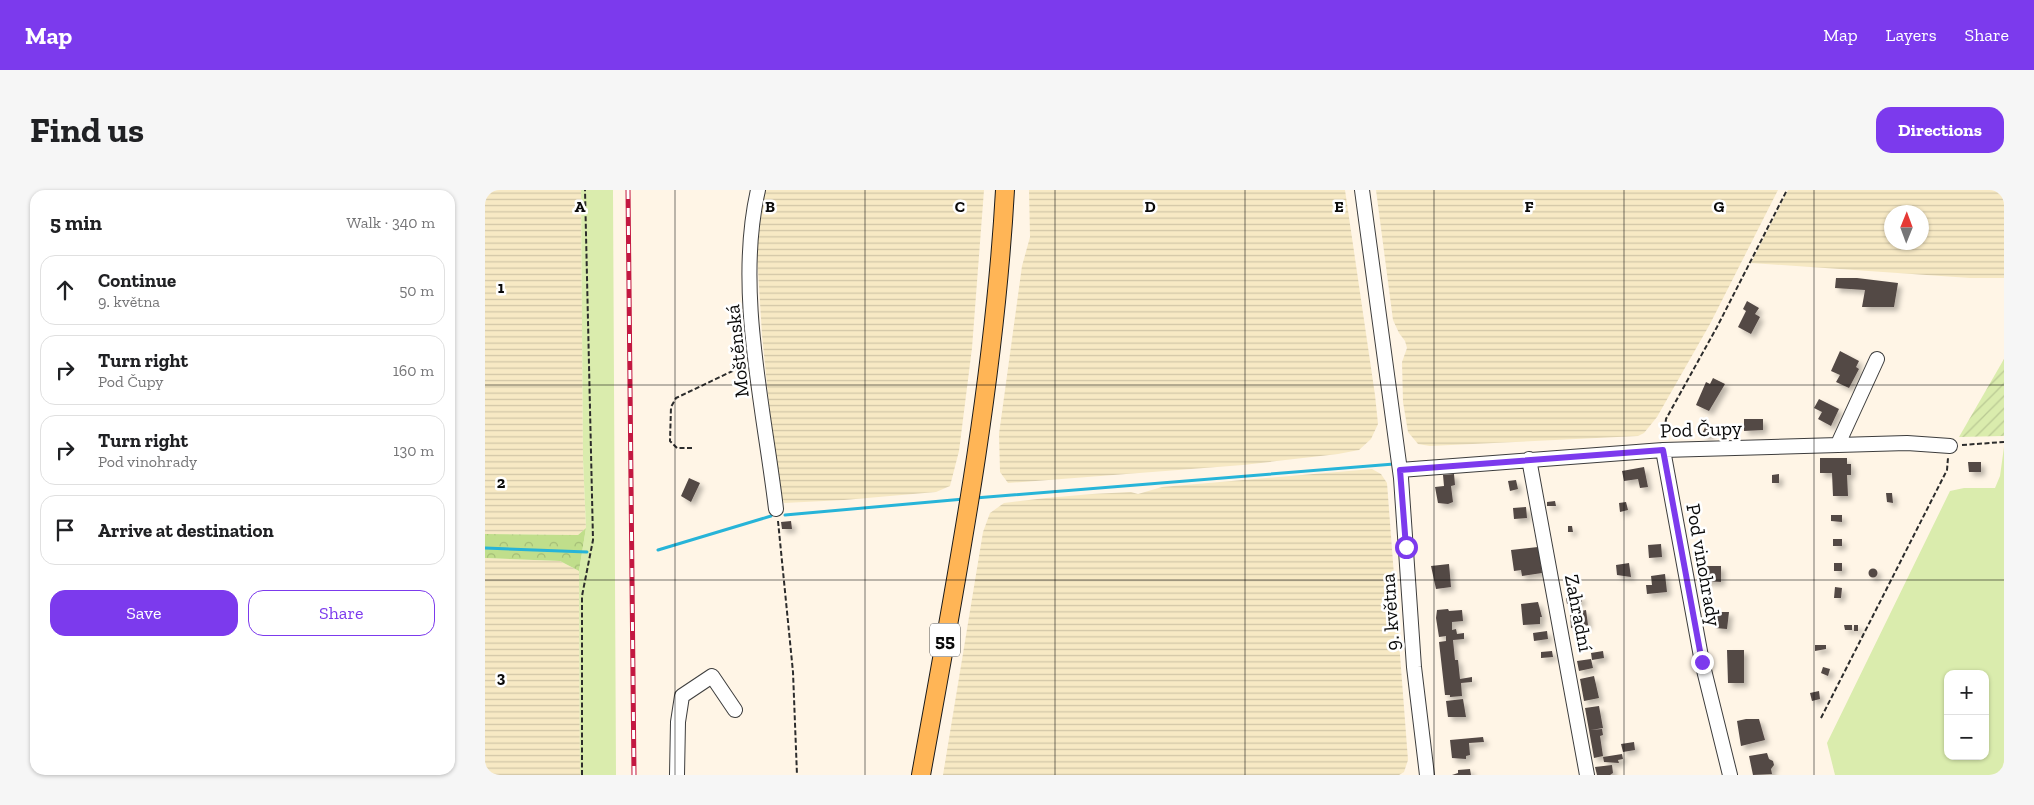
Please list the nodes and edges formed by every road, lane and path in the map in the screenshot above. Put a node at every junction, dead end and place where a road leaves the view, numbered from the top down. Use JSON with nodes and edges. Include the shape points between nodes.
{"nodes":[{"id":1,"x":585,"y":190,"type":"edge"},
{"id":2,"x":758,"y":190,"type":"edge"},
{"id":3,"x":1005,"y":190,"type":"edge"},
{"id":4,"x":1362,"y":190,"type":"edge"},
{"id":5,"x":1787,"y":190,"type":"edge"},
{"id":6,"x":1877,"y":360,"type":"dead end"},
{"id":7,"x":755,"y":364,"type":"junction"},
{"id":8,"x":2004,"y":442,"type":"edge"},
{"id":9,"x":1838,"y":444,"type":"junction"},
{"id":10,"x":1950,"y":446,"type":"junction"},
{"id":11,"x":693,"y":448,"type":"dead end"},
{"id":12,"x":1663,"y":450,"type":"junction"},
{"id":13,"x":1529,"y":459,"type":"junction"},
{"id":14,"x":1400,"y":470,"type":"junction"},
{"id":15,"x":776,"y":508,"type":"joint"},
{"id":16,"x":735,"y":710,"type":"dead end"},
{"id":17,"x":1821,"y":718,"type":"dead end"},
{"id":18,"x":582,"y":775,"type":"edge"},
{"id":19,"x":677,"y":775,"type":"edge"},
{"id":20,"x":797,"y":775,"type":"edge"},
{"id":21,"x":921,"y":775,"type":"edge"},
{"id":22,"x":1427,"y":775,"type":"edge"},
{"id":23,"x":1587,"y":775,"type":"edge"},
{"id":24,"x":1730,"y":775,"type":"edge"}],
"edges":[{"from":1,"to":18,"type":"path","via":[[593,540],[582,596]]},
{"from":2,"to":7,"type":"street","name":"Moštěnská","via":[[749,247]]},
{"from":3,"to":21,"type":"main road","number":"55","via":[[995,325],[971,497]]},
{"from":4,"to":14,"type":"street","name":"9. května"},
{"from":5,"to":12,"type":"path","via":[[1666,419]]},
{"from":6,"to":9,"type":"street"},
{"from":7,"to":11,"type":"path","via":[[736,369],[676,398],[671,407],[670,441],[677,448]]},
{"from":7,"to":15,"type":"street","name":"Moštěnská"},
{"from":8,"to":10,"type":"path"},
{"from":9,"to":10,"type":"street","name":"Pod Čupy"},
{"from":9,"to":12,"type":"street","name":"Pod Čupy"},
{"from":10,"to":17,"type":"path","via":[[1947,470]]},
{"from":12,"to":13,"type":"street","name":"Pod Čupy"},
{"from":12,"to":24,"type":"street","name":"Pod vinohrady","via":[[1702,662]]},
{"from":13,"to":14,"type":"street","name":"Pod Čupy"},
{"from":13,"to":23,"type":"street","name":"Zahradní"},
{"from":14,"to":22,"type":"street","name":"9. května","via":[[1414,667]]},
{"from":15,"to":20,"type":"path","via":[[793,672]]},
{"from":16,"to":19,"type":"street","via":[[712,676],[682,696]]}]}
